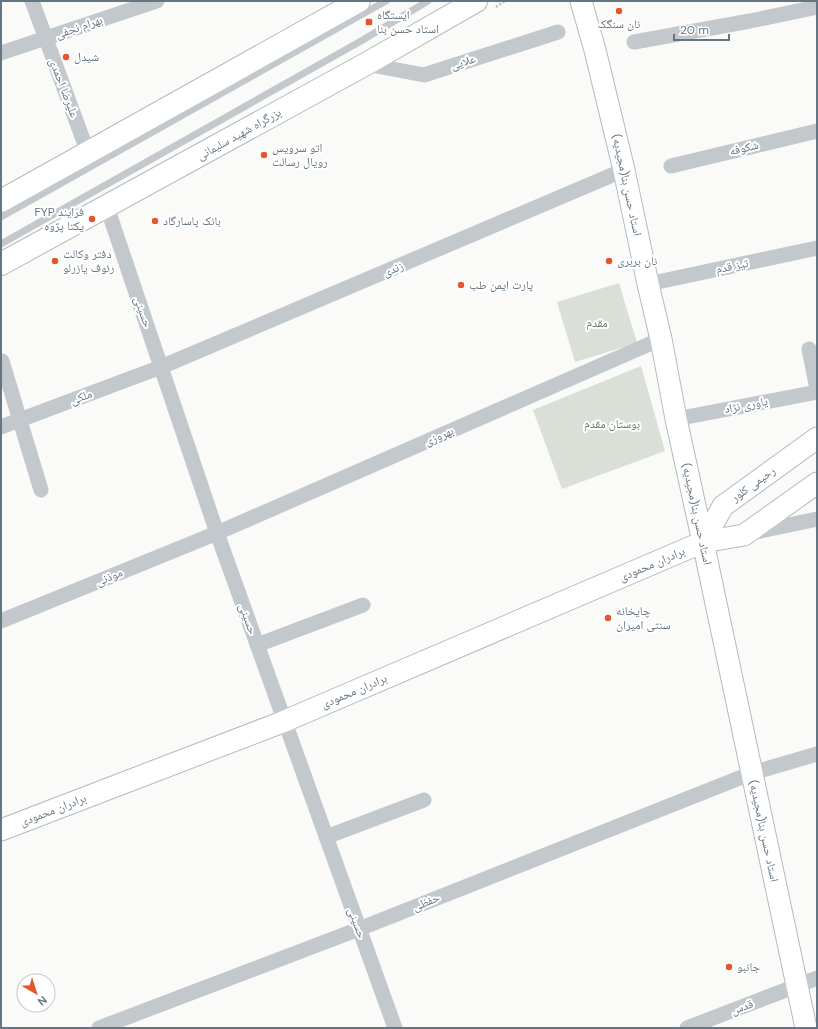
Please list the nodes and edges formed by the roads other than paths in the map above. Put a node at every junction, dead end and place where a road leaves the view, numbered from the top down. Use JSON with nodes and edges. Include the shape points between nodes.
{"nodes":[{"id":1,"x":32,"y":1,"type":"edge"},
{"id":2,"x":157,"y":1,"type":"edge"},
{"id":3,"x":359,"y":1,"type":"edge"},
{"id":4,"x":386,"y":1,"type":"edge"},
{"id":5,"x":428,"y":1,"type":"edge"},
{"id":6,"x":476,"y":1,"type":"edge"},
{"id":7,"x":581,"y":1,"type":"edge"},
{"id":8,"x":817,"y":7,"type":"edge"},
{"id":9,"x":558,"y":32,"type":"dead end"},
{"id":10,"x":45,"y":39,"type":"junction"},
{"id":11,"x":634,"y":42,"type":"dead end"},
{"id":12,"x":1,"y":53,"type":"edge"},
{"id":13,"x":366,"y":64,"type":"junction"},
{"id":14,"x":817,"y":131,"type":"edge"},
{"id":15,"x":88,"y":153,"type":"junction"},
{"id":16,"x":671,"y":166,"type":"dead end"},
{"id":17,"x":624,"y":170,"type":"junction"},
{"id":18,"x":1,"y":201,"type":"edge"},
{"id":19,"x":107,"y":206,"type":"junction"},
{"id":20,"x":1,"y":217,"type":"edge"},
{"id":21,"x":1,"y":244,"type":"edge"},
{"id":22,"x":817,"y":248,"type":"edge"},
{"id":23,"x":1,"y":264,"type":"edge"},
{"id":24,"x":648,"y":284,"type":"junction"},
{"id":25,"x":661,"y":340,"type":"junction"},
{"id":26,"x":809,"y":349,"type":"dead end"},
{"id":27,"x":2,"y":361,"type":"edge"},
{"id":28,"x":161,"y":367,"type":"junction"},
{"id":29,"x":817,"y":390,"type":"edge"},
{"id":30,"x":676,"y":419,"type":"junction"},
{"id":31,"x":19,"y":420,"type":"junction"},
{"id":32,"x":1,"y":427,"type":"edge"},
{"id":33,"x":817,"y":438,"type":"edge"},
{"id":34,"x":817,"y":483,"type":"edge"},
{"id":35,"x":41,"y":490,"type":"dead end"},
{"id":36,"x":817,"y":519,"type":"edge"},
{"id":37,"x":217,"y":533,"type":"junction"},
{"id":38,"x":744,"y":535,"type":"junction"},
{"id":39,"x":703,"y":542,"type":"junction"},
{"id":40,"x":363,"y":605,"type":"dead end"},
{"id":41,"x":1,"y":621,"type":"edge"},
{"id":42,"x":257,"y":645,"type":"junction"},
{"id":43,"x":284,"y":721,"type":"junction"},
{"id":44,"x":817,"y":754,"type":"edge"},
{"id":45,"x":752,"y":773,"type":"junction"},
{"id":46,"x":424,"y":800,"type":"dead end"},
{"id":47,"x":1,"y":830,"type":"edge"},
{"id":48,"x":326,"y":837,"type":"junction"},
{"id":49,"x":359,"y":929,"type":"junction"},
{"id":50,"x":817,"y":978,"type":"edge"},
{"id":51,"x":797,"y":985,"type":"junction"},
{"id":52,"x":99,"y":1028,"type":"edge"},
{"id":53,"x":395,"y":1028,"type":"edge"},
{"id":54,"x":687,"y":1028,"type":"edge"},
{"id":55,"x":806,"y":1028,"type":"edge"}],
"edges":[{"from":1,"to":10,"type":"street","name":"علیرضا احمدی"},
{"from":2,"to":10,"type":"street","name":"بهرام نجفی"},
{"from":3,"to":15,"type":"highway"},
{"from":4,"to":20,"type":"lane"},
{"from":5,"to":21,"type":"lane"},
{"from":6,"to":13,"type":"highway","name":"بزرگراه شهید سلیمانی"},
{"from":7,"to":17,"type":"main road","name":"استاد حسن بنا(مجیدیه)"},
{"from":8,"to":11,"type":"street"},
{"from":9,"to":13,"type":"street","name":"علایی","via":[[424,75]]},
{"from":10,"to":12,"type":"street","name":"بهرام نجفی"},
{"from":10,"to":15,"type":"street","name":"علیرضا احمدی"},
{"from":13,"to":19,"type":"highway","name":"بزرگراه شهید سلیمانی"},
{"from":14,"to":16,"type":"street","name":"شکوفه"},
{"from":15,"to":18,"type":"highway"},
{"from":17,"to":24,"type":"main road","name":"استاد حسن بنا(مجیدیه)"},
{"from":17,"to":28,"type":"street","name":"زندی"},
{"from":19,"to":23,"type":"highway","name":"بزرگراه شهید سلیمانی"},
{"from":19,"to":28,"type":"street","name":"حسینی"},
{"from":22,"to":24,"type":"street","name":"تیز قدم"},
{"from":24,"to":25,"type":"main road","name":"استاد حسن بنا(مجیدیه)"},
{"from":25,"to":30,"type":"main road","name":"استاد حسن بنا(مجیدیه)"},
{"from":25,"to":37,"type":"street","name":"بهروزی"},
{"from":26,"to":29,"type":"street"},
{"from":27,"to":31,"type":"street"},
{"from":28,"to":31,"type":"street","name":"ملکی"},
{"from":28,"to":37,"type":"street","name":"حسینی"},
{"from":29,"to":30,"type":"street","name":"یاوری نژاد"},
{"from":30,"to":39,"type":"main road","name":"استاد حسن بنا(مجیدیه)"},
{"from":31,"to":32,"type":"street","name":"ملکی"},
{"from":31,"to":35,"type":"street"},
{"from":33,"to":39,"type":"main road","name":"رحیمی کلور","via":[[723,506]]},
{"from":34,"to":38,"type":"main road"},
{"from":36,"to":38,"type":"street"},
{"from":37,"to":41,"type":"street","name":"موذنی"},
{"from":37,"to":42,"type":"street","name":"حسینی"},
{"from":38,"to":39,"type":"main road","name":"برادران محمودی"},
{"from":39,"to":43,"type":"main road","name":"برادران محمودی"},
{"from":39,"to":45,"type":"main road","name":"استاد حسن بنا(مجیدیه)"},
{"from":40,"to":42,"type":"street"},
{"from":42,"to":43,"type":"street","name":"حسینی"},
{"from":43,"to":47,"type":"main road","name":"برادران محمودی"},
{"from":43,"to":48,"type":"street","name":"حسینی"},
{"from":44,"to":45,"type":"street","name":"حفظی"},
{"from":45,"to":49,"type":"street","name":"حفظی"},
{"from":45,"to":51,"type":"main road","name":"استاد حسن بنا(مجیدیه)"},
{"from":46,"to":48,"type":"street"},
{"from":48,"to":49,"type":"street","name":"حسینی"},
{"from":49,"to":52,"type":"street","name":"حفظی"},
{"from":49,"to":53,"type":"street","name":"حسینی"},
{"from":50,"to":51,"type":"street","name":"قدس"},
{"from":51,"to":54,"type":"street","name":"قدس"},
{"from":51,"to":55,"type":"main road","name":"استاد حسن بنا(مجیدیه)"}]}
